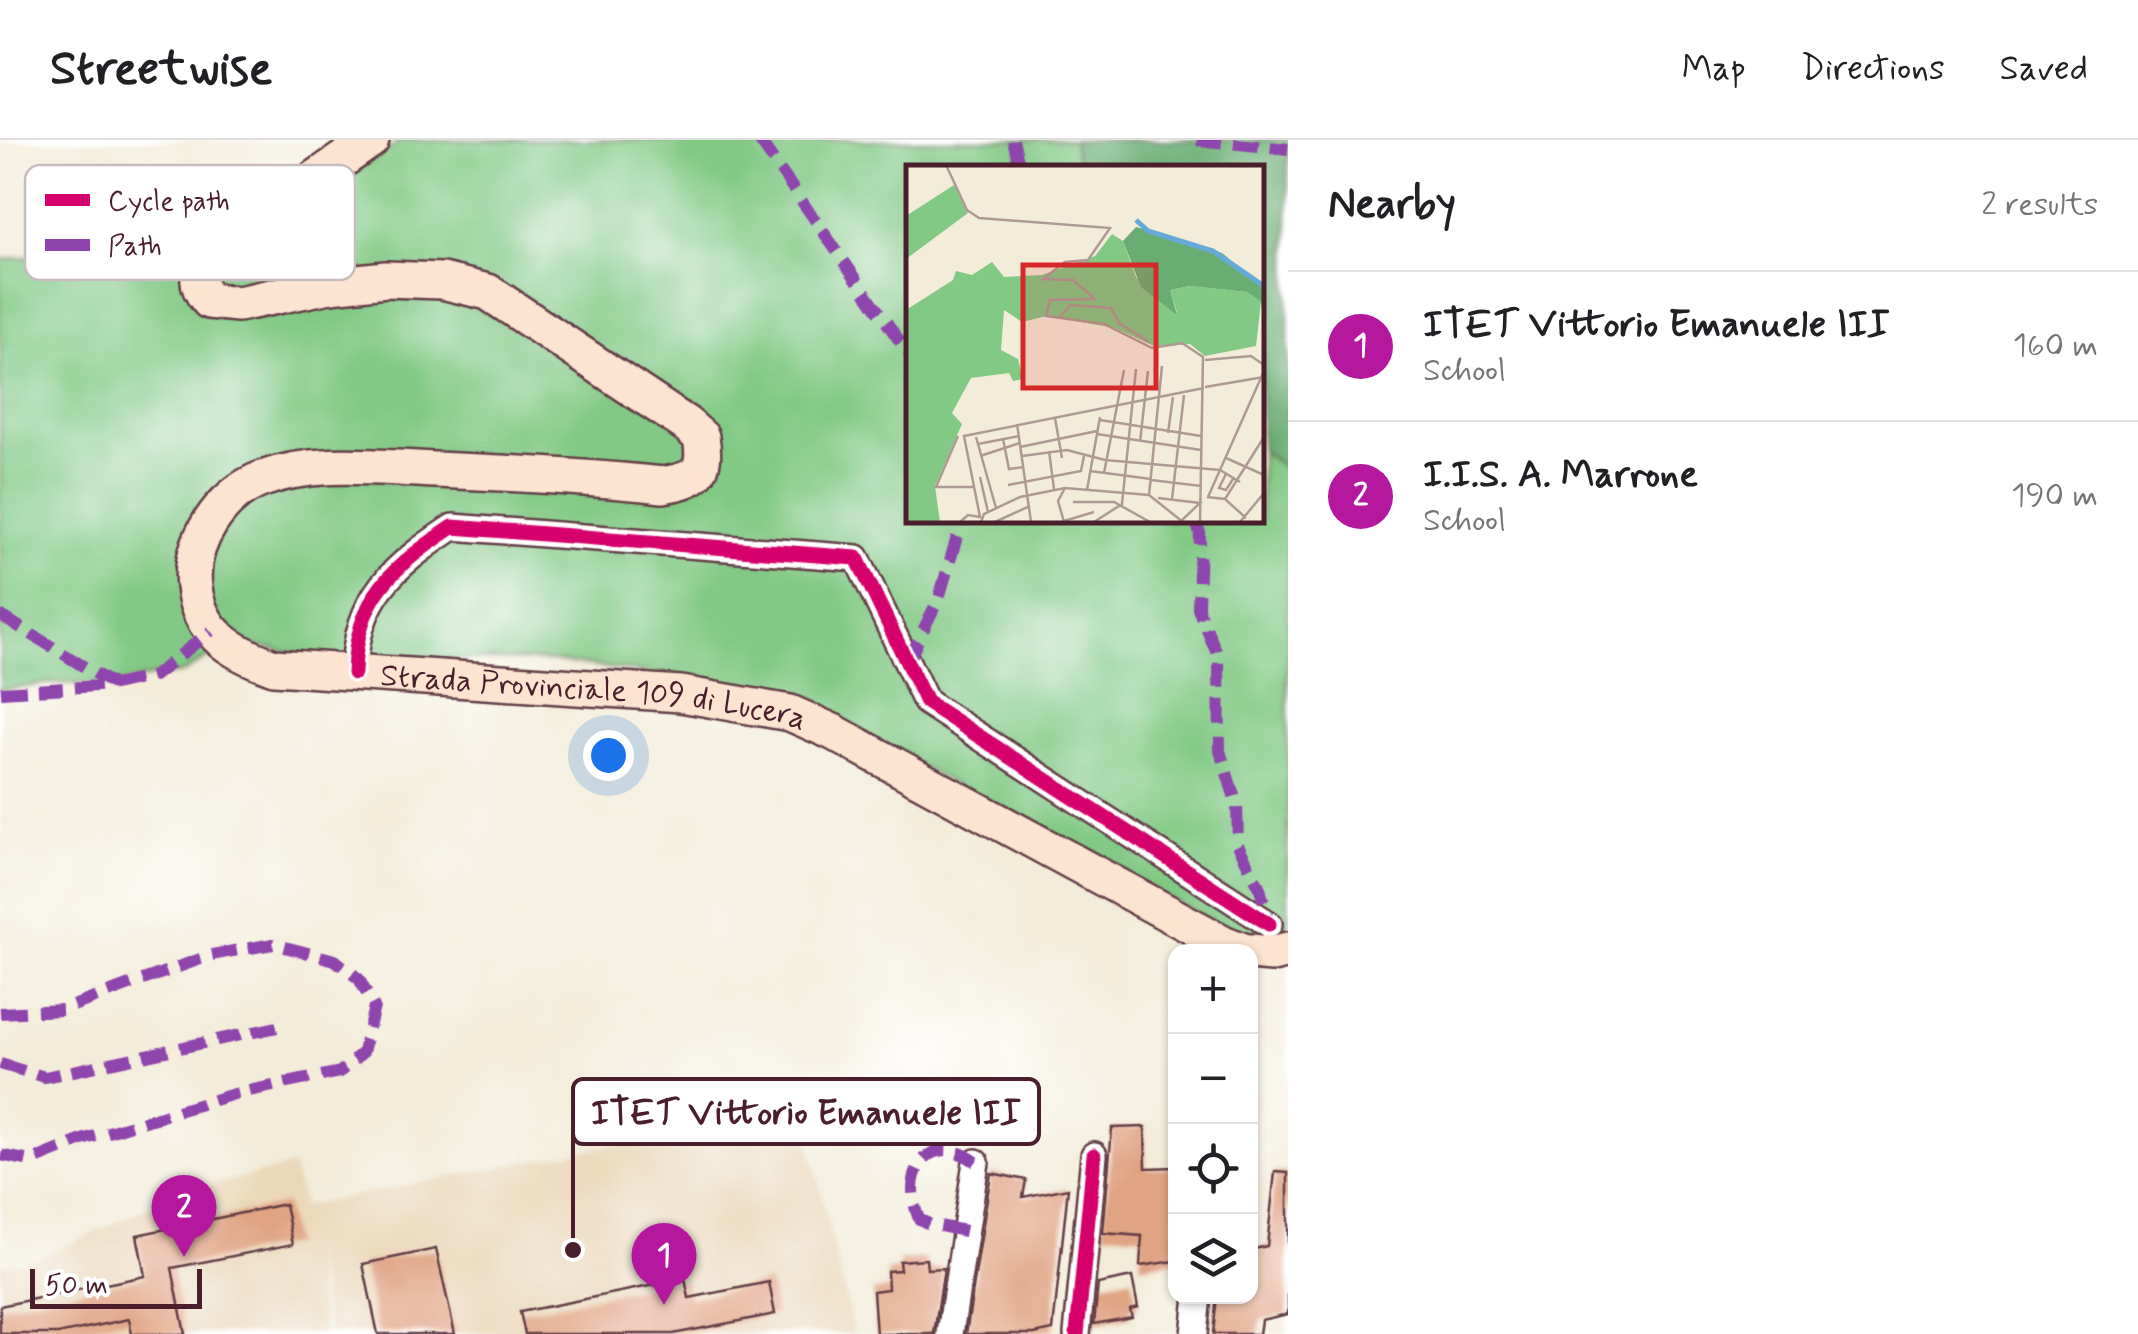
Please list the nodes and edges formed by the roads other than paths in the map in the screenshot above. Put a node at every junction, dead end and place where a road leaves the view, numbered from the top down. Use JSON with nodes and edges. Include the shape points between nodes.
{"nodes":[{"id":1,"x":370,"y":140,"type":"edge"},
{"id":2,"x":334,"y":165,"type":"edge"},
{"id":3,"x":199,"y":280,"type":"edge"},
{"id":4,"x":354,"y":673,"type":"junction"},
{"id":5,"x":1263,"y":944,"type":"edge"},
{"id":6,"x":1094,"y":1155,"type":"dead end"},
{"id":7,"x":976,"y":1162,"type":"dead end"},
{"id":8,"x":1197,"y":1304,"type":"edge"},
{"id":9,"x":950,"y":1334,"type":"edge"},
{"id":10,"x":1077,"y":1334,"type":"edge"},
{"id":11,"x":1194,"y":1334,"type":"edge"}],
"edges":[{"from":1,"to":2,"type":"main road","name":"Strada Provinciale 109 di Lucera"},
{"from":3,"to":4,"type":"main road","name":"Strada Provinciale 109 di Lucera","via":[[209,301],[238,304],[386,279],[442,281],[488,292],[701,437],[700,470],[686,481],[662,485],[330,466],[261,479],[234,496],[206,528],[194,568],[199,612],[211,630],[241,656],[274,668]]},
{"from":4,"to":5,"type":"main road","name":"Strada Provinciale 109 di Lucera","via":[[681,694],[790,713],[1223,943]]},
{"from":4,"to":5,"type":"street","via":[[370,600],[407,558],[453,527],[856,558],[926,702]]},
{"from":6,"to":10,"type":"street"},
{"from":7,"to":9,"type":"street"},
{"from":8,"to":11,"type":"street"}]}
